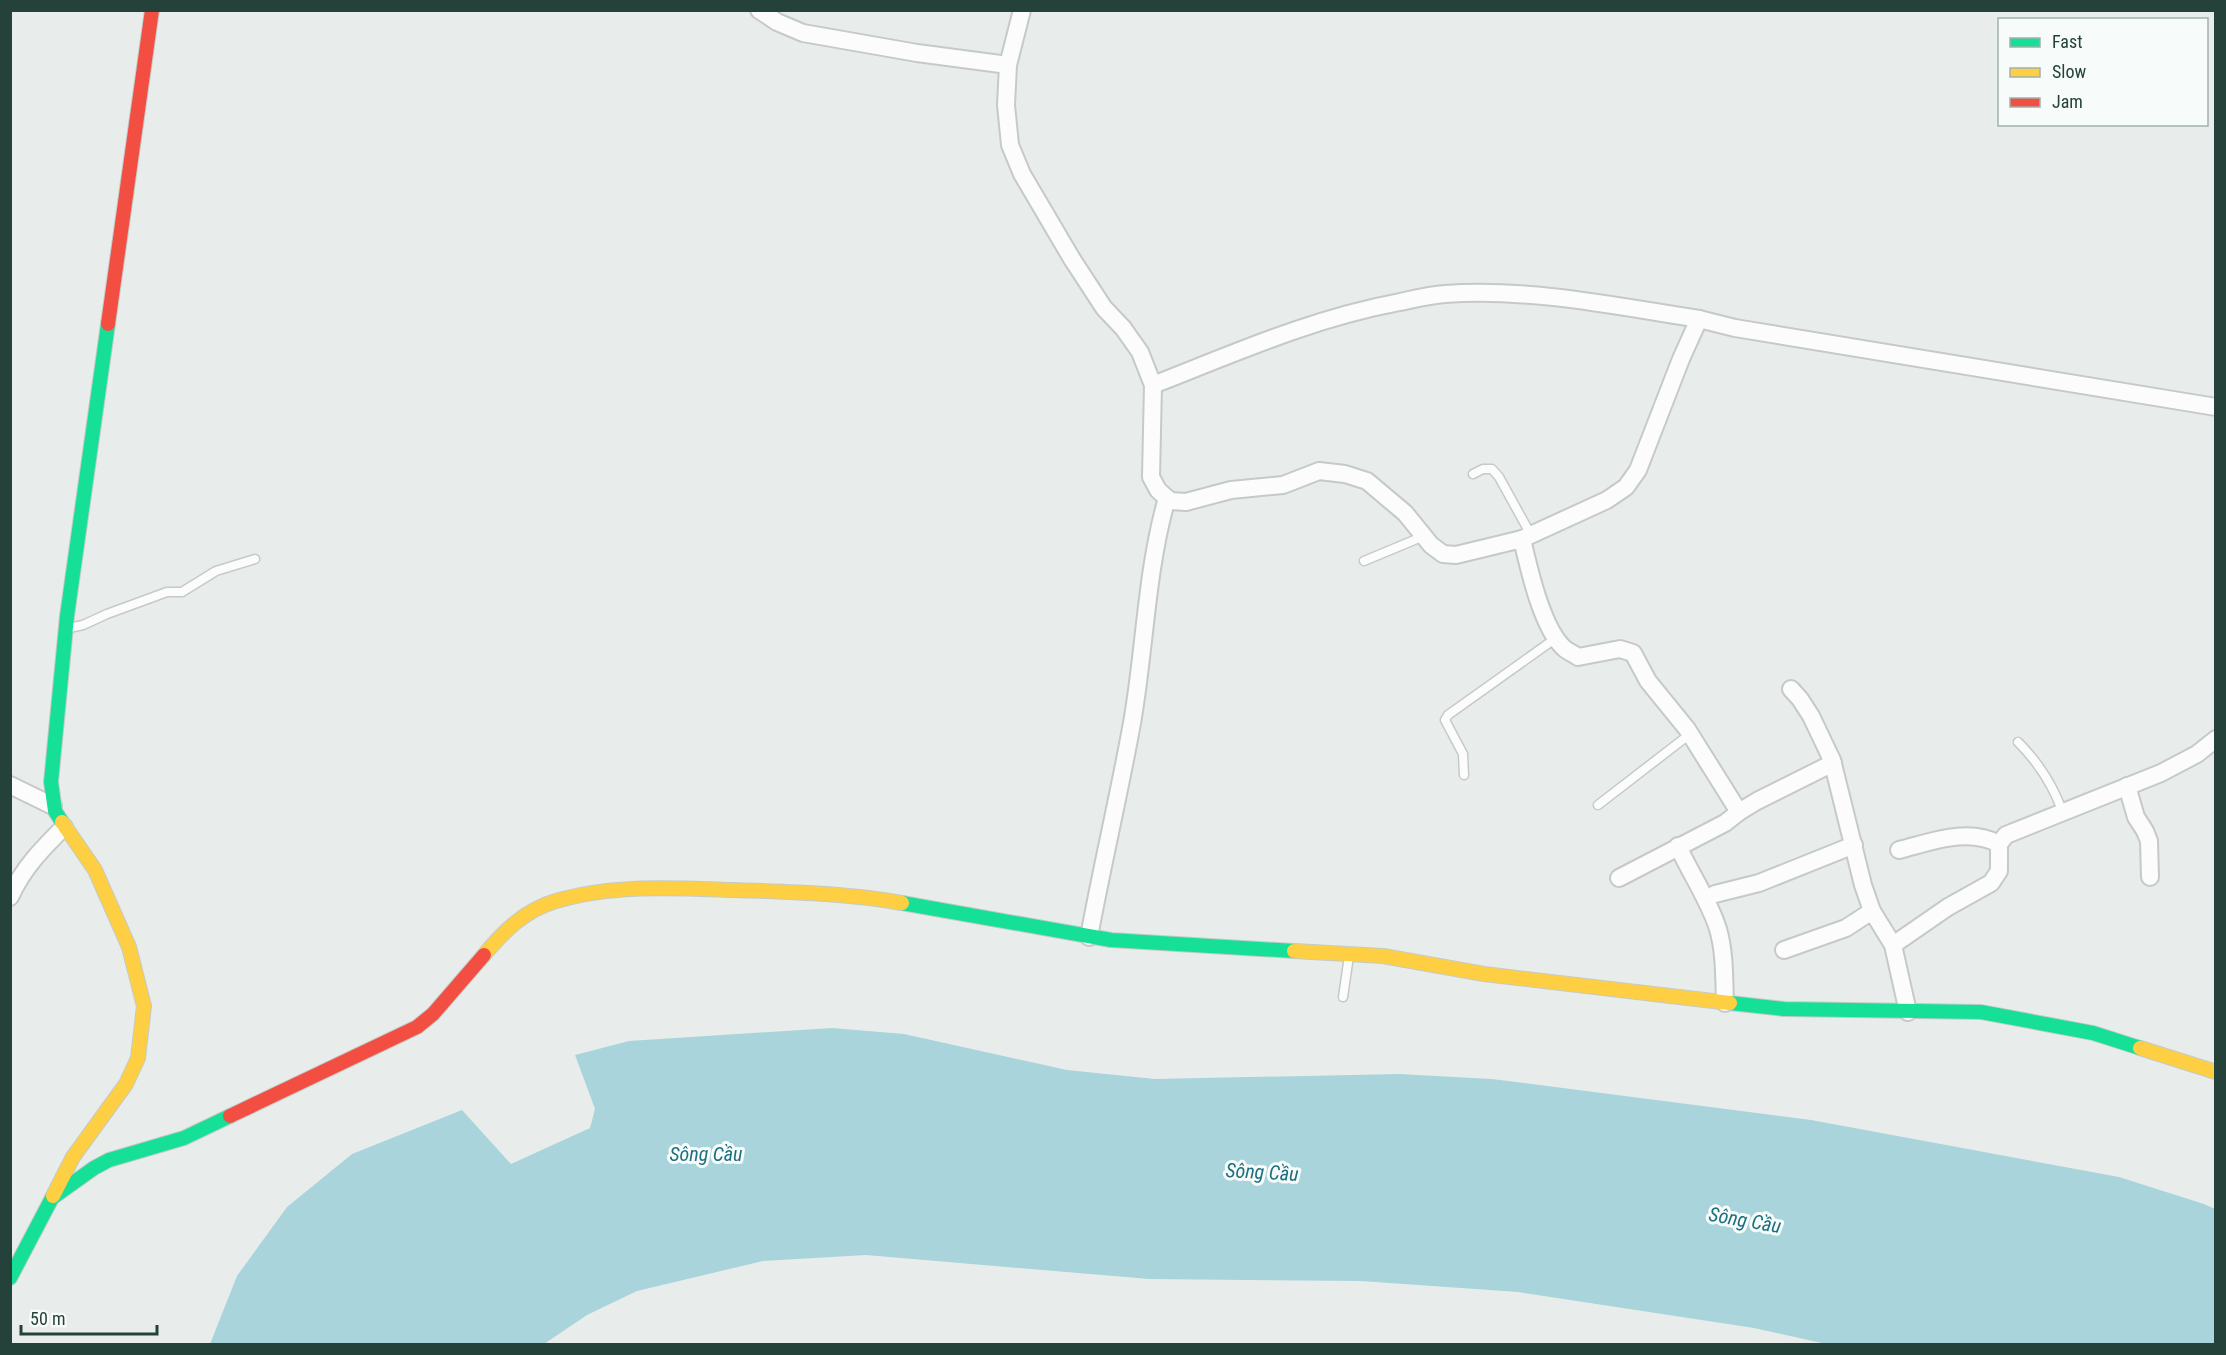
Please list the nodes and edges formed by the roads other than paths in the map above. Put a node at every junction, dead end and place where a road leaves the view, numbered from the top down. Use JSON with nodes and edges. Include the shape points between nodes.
{"nodes":[{"id":1,"x":153,"y":10,"type":"edge"},
{"id":2,"x":759,"y":10,"type":"edge"},
{"id":3,"x":1022,"y":10,"type":"edge"},
{"id":4,"x":780,"y":16,"type":"edge"},
{"id":5,"x":1008,"y":65,"type":"junction"},
{"id":6,"x":1699,"y":319,"type":"junction"},
{"id":7,"x":1151,"y":379,"type":"junction"},
{"id":8,"x":2216,"y":407,"type":"edge"},
{"id":9,"x":1473,"y":474,"type":"dead end"},
{"id":10,"x":1167,"y":498,"type":"junction"},
{"id":11,"x":1424,"y":536,"type":"junction"},
{"id":12,"x":1526,"y":537,"type":"junction"},
{"id":13,"x":255,"y":559,"type":"dead end"},
{"id":14,"x":1364,"y":561,"type":"dead end"},
{"id":15,"x":66,"y":628,"type":"junction"},
{"id":16,"x":1556,"y":638,"type":"junction"},
{"id":17,"x":1791,"y":689,"type":"dead end"},
{"id":18,"x":1690,"y":734,"type":"junction"},
{"id":19,"x":2216,"y":739,"type":"edge"},
{"id":20,"x":2018,"y":742,"type":"dead end"},
{"id":21,"x":1833,"y":763,"type":"junction"},
{"id":22,"x":1464,"y":775,"type":"dead end"},
{"id":23,"x":10,"y":785,"type":"edge"},
{"id":24,"x":2127,"y":786,"type":"junction"},
{"id":25,"x":1598,"y":805,"type":"dead end"},
{"id":26,"x":1739,"y":812,"type":"junction"},
{"id":27,"x":2063,"y":813,"type":"junction"},
{"id":28,"x":58,"y":817,"type":"junction"},
{"id":29,"x":1999,"y":844,"type":"junction"},
{"id":30,"x":1854,"y":845,"type":"junction"},
{"id":31,"x":1678,"y":846,"type":"junction"},
{"id":32,"x":1899,"y":850,"type":"dead end"},
{"id":33,"x":2150,"y":877,"type":"dead end"},
{"id":34,"x":1619,"y":878,"type":"dead end"},
{"id":35,"x":1715,"y":894,"type":"dead end"},
{"id":36,"x":10,"y":897,"type":"edge"},
{"id":37,"x":1872,"y":911,"type":"junction"},
{"id":38,"x":1089,"y":937,"type":"junction"},
{"id":39,"x":1893,"y":945,"type":"junction"},
{"id":40,"x":1784,"y":950,"type":"dead end"},
{"id":41,"x":1349,"y":954,"type":"junction"},
{"id":42,"x":1343,"y":997,"type":"dead end"},
{"id":43,"x":1725,"y":1003,"type":"junction"},
{"id":44,"x":1908,"y":1012,"type":"junction"},
{"id":45,"x":2216,"y":1072,"type":"edge"},
{"id":46,"x":51,"y":1198,"type":"junction"},
{"id":47,"x":10,"y":1278,"type":"edge"}],
"edges":[{"from":1,"to":15,"type":"street"},
{"from":2,"to":4,"type":"street"},
{"from":3,"to":5,"type":"street"},
{"from":4,"to":5,"type":"street","via":[[803,33]]},
{"from":5,"to":7,"type":"street","via":[[1010,145],[1022,174],[1072,260],[1134,344]]},
{"from":6,"to":7,"type":"street","via":[[1537,294],[1444,294],[1316,322]]},
{"from":6,"to":8,"type":"street"},
{"from":6,"to":12,"type":"street","via":[[1638,470],[1626,488]]},
{"from":7,"to":10,"type":"street","via":[[1151,477]]},
{"from":9,"to":12,"type":"lane","via":[[1492,469],[1499,477]]},
{"from":10,"to":11,"type":"street","via":[[1186,502],[1231,490],[1282,486],[1320,471],[1345,474],[1367,481],[1405,513]]},
{"from":10,"to":38,"type":"street","via":[[1132,722]]},
{"from":11,"to":12,"type":"street","via":[[1443,554],[1456,555]]},
{"from":11,"to":14,"type":"lane"},
{"from":12,"to":16,"type":"street","via":[[1531,579]]},
{"from":13,"to":15,"type":"lane","via":[[216,571],[182,592],[167,592]]},
{"from":15,"to":28,"type":"street","via":[[51,782]]},
{"from":16,"to":18,"type":"street","via":[[1578,657],[1620,649],[1633,653],[1648,681]]},
{"from":16,"to":22,"type":"lane","via":[[1448,715],[1445,720],[1463,754]]},
{"from":17,"to":21,"type":"street","via":[[1811,716]]},
{"from":18,"to":25,"type":"lane"},
{"from":18,"to":26,"type":"street"},
{"from":19,"to":24,"type":"street","via":[[2197,754]]},
{"from":20,"to":27,"type":"lane","via":[[2048,778]]},
{"from":21,"to":26,"type":"street"},
{"from":21,"to":30,"type":"street"},
{"from":23,"to":28,"type":"street"},
{"from":24,"to":27,"type":"street"},
{"from":24,"to":33,"type":"street","via":[[2136,817],[2149,841]]},
{"from":26,"to":31,"type":"street"},
{"from":27,"to":29,"type":"street","via":[[2018,829]]},
{"from":28,"to":36,"type":"street"},
{"from":28,"to":46,"type":"street","via":[[104,889],[129,947],[144,1006],[138,1058],[126,1084],[73,1157]]},
{"from":29,"to":32,"type":"street","via":[[1979,836],[1963,836]]},
{"from":29,"to":39,"type":"street","via":[[1999,871],[1991,883]]},
{"from":30,"to":35,"type":"street","via":[[1758,883]]},
{"from":30,"to":37,"type":"street"},
{"from":31,"to":34,"type":"street"},
{"from":31,"to":43,"type":"street","via":[[1717,928]]},
{"from":37,"to":39,"type":"street"},
{"from":37,"to":40,"type":"street","via":[[1846,928]]},
{"from":38,"to":41,"type":"street"},
{"from":38,"to":46,"type":"street","via":[[831,893],[659,888],[598,892],[555,901],[528,913],[503,932],[434,1014],[417,1027],[184,1138],[109,1160]]},
{"from":39,"to":44,"type":"street"},
{"from":41,"to":42,"type":"lane"},
{"from":41,"to":43,"type":"street","via":[[1400,957],[1484,974]]},
{"from":43,"to":44,"type":"street","via":[[1784,1009]]},
{"from":44,"to":45,"type":"street","via":[[1981,1012],[2093,1033]]},
{"from":46,"to":47,"type":"street"}]}
